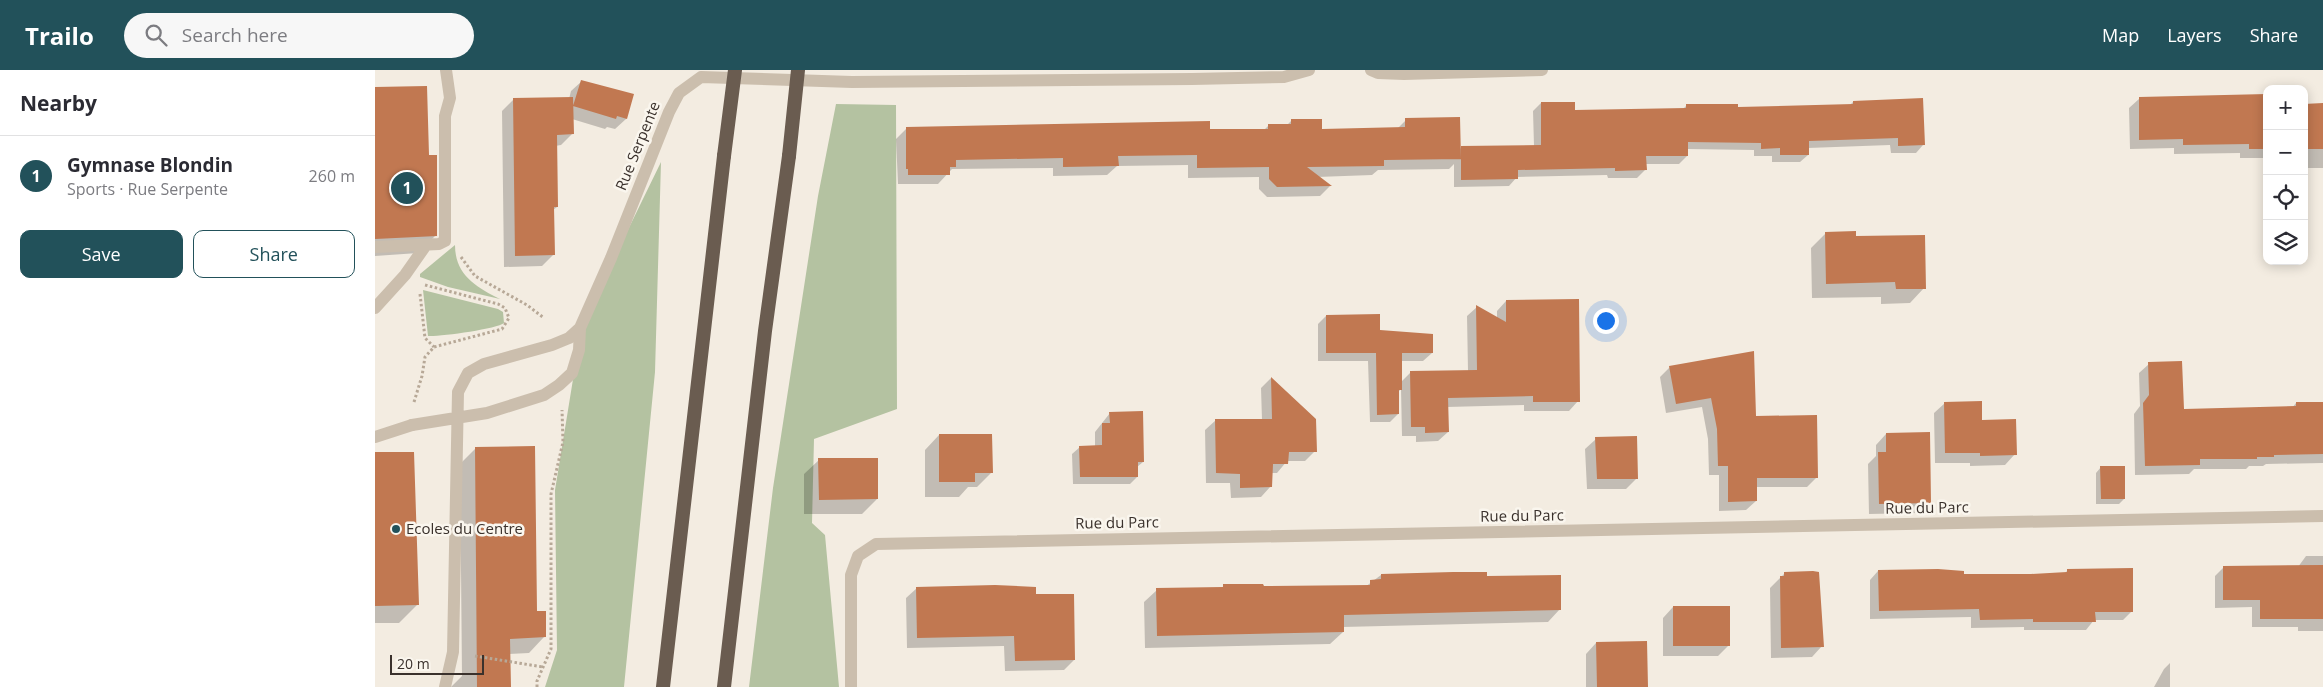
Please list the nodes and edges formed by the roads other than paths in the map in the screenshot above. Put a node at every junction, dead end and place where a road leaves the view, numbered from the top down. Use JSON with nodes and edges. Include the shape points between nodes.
{"nodes":[{"id":1,"x":446,"y":70,"type":"edge"},
{"id":2,"x":735,"y":70,"type":"edge"},
{"id":3,"x":798,"y":70,"type":"edge"},
{"id":4,"x":1309,"y":70,"type":"edge"},
{"id":5,"x":1371,"y":70,"type":"edge"},
{"id":6,"x":1542,"y":70,"type":"edge"},
{"id":7,"x":427,"y":245,"type":"junction"},
{"id":8,"x":375,"y":247,"type":"edge"},
{"id":9,"x":375,"y":308,"type":"edge"},
{"id":10,"x":580,"y":328,"type":"junction"},
{"id":11,"x":457,"y":418,"type":"junction"},
{"id":12,"x":375,"y":437,"type":"edge"},
{"id":13,"x":2323,"y":516,"type":"edge"},
{"id":14,"x":445,"y":687,"type":"edge"},
{"id":15,"x":663,"y":687,"type":"edge"},
{"id":16,"x":723,"y":687,"type":"edge"},
{"id":17,"x":851,"y":687,"type":"edge"}],
"edges":[{"from":1,"to":7,"type":"street","via":[[450,98],[445,116],[446,234],[445,241]]},
{"from":2,"to":15,"type":"highway","bridge":true},
{"from":3,"to":16,"type":"highway","bridge":true},
{"from":4,"to":10,"type":"street","name":"Rue Serpente","via":[[1284,77],[1162,79],[852,82],[701,77],[679,93],[669,112]]},
{"from":5,"to":6,"type":"street","via":[[1404,74]]},
{"from":7,"to":8,"type":"street"},
{"from":7,"to":9,"type":"street"},
{"from":10,"to":11,"type":"street","via":[[569,338],[485,364],[468,373],[458,392]]},
{"from":10,"to":11,"type":"street","name":"Rue Serpente","via":[[579,350],[572,373],[559,385],[543,395],[487,413]]},
{"from":11,"to":12,"type":"street","name":"Rue Serpente","via":[[412,425]]},
{"from":11,"to":14,"type":"street","via":[[453,652]]},
{"from":13,"to":17,"type":"street","name":"Rue du Parc","via":[[876,544],[858,556],[851,575]]}]}
